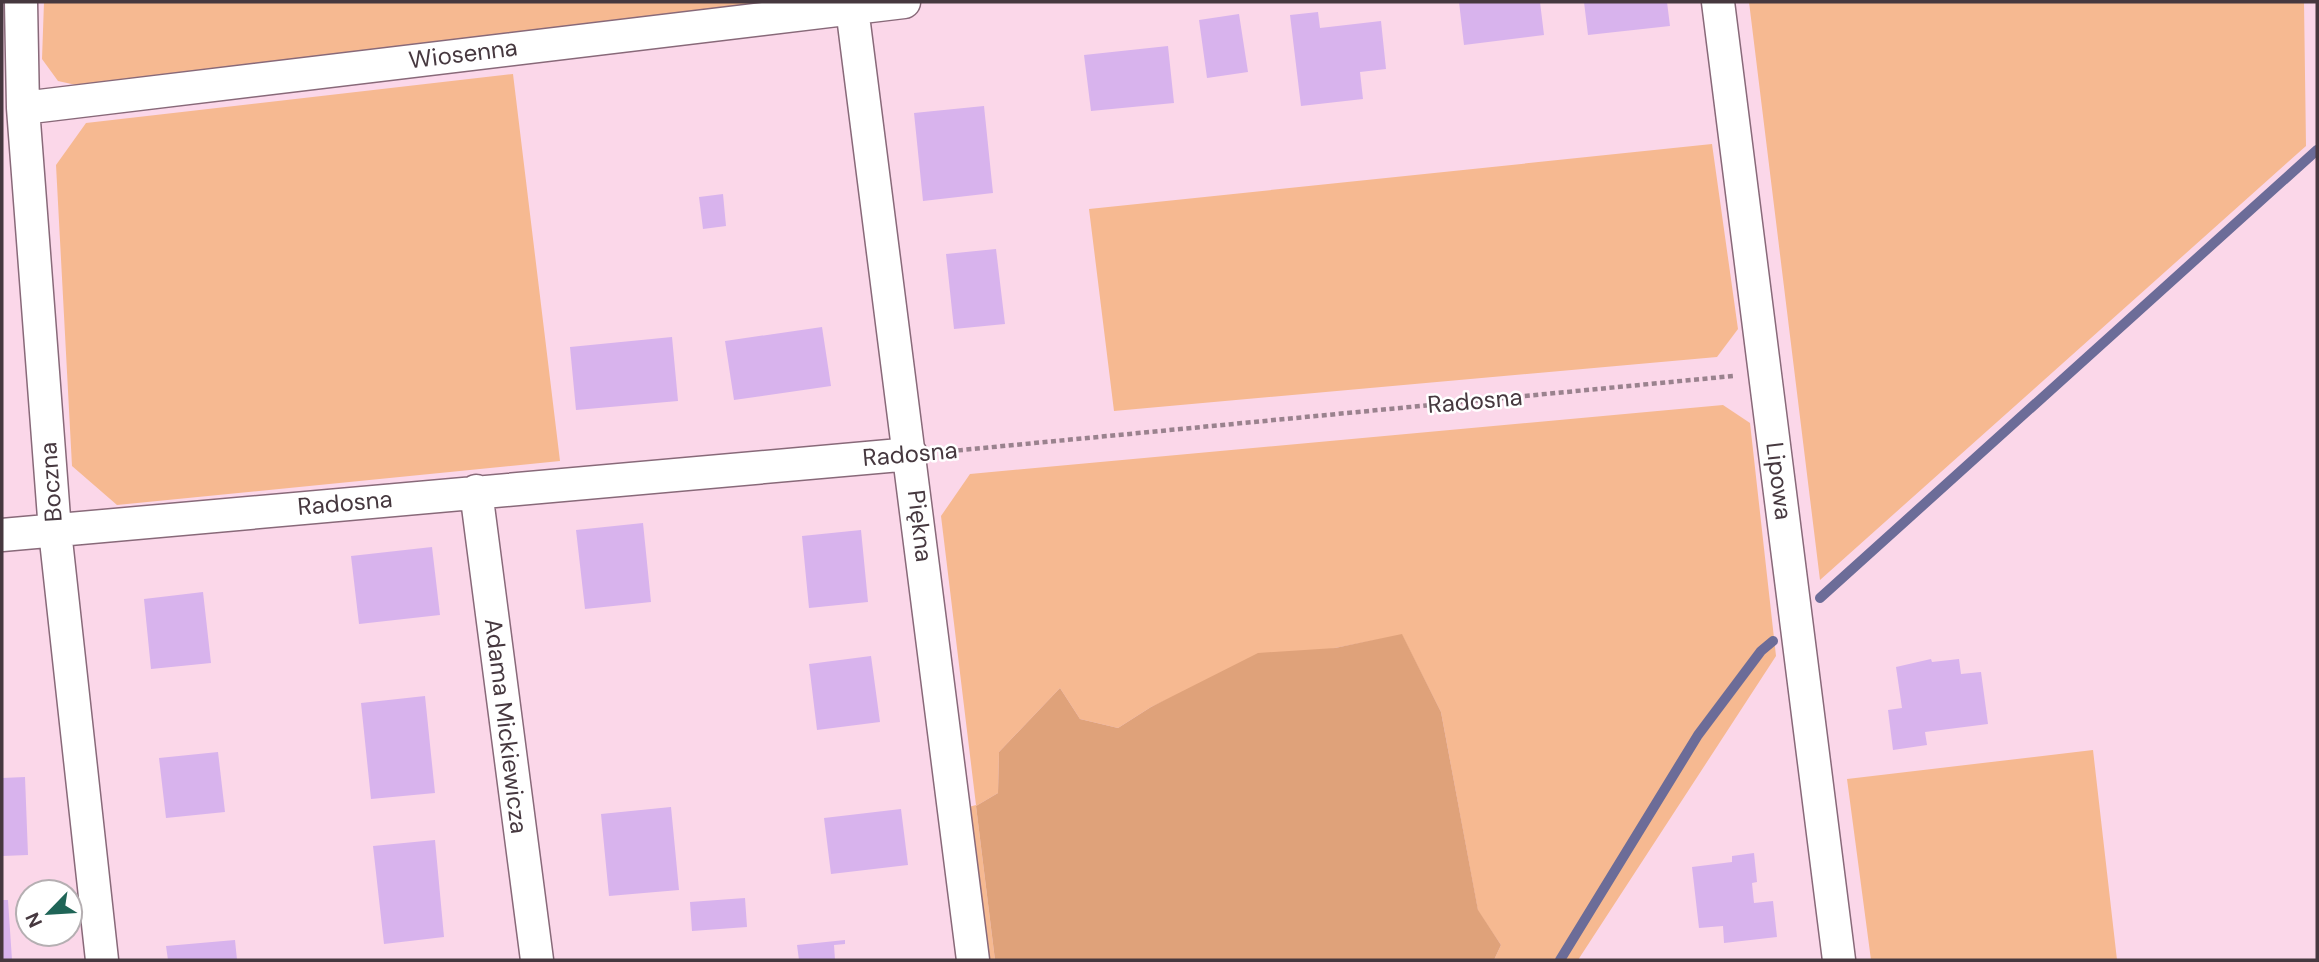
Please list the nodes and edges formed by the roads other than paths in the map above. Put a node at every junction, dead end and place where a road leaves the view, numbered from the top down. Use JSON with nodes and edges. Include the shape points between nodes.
{"nodes":[{"id":1,"x":21,"y":2,"type":"edge"},
{"id":2,"x":905,"y":2,"type":"edge"},
{"id":3,"x":1718,"y":2,"type":"edge"},
{"id":4,"x":852,"y":8,"type":"junction"},
{"id":5,"x":23,"y":108,"type":"junction"},
{"id":6,"x":911,"y":454,"type":"junction"},
{"id":7,"x":476,"y":491,"type":"junction"},
{"id":8,"x":55,"y":531,"type":"junction"},
{"id":9,"x":2,"y":535,"type":"edge"},
{"id":10,"x":102,"y":960,"type":"edge"},
{"id":11,"x":537,"y":960,"type":"edge"},
{"id":12,"x":973,"y":960,"type":"edge"},
{"id":13,"x":1839,"y":960,"type":"edge"}],
"edges":[{"from":1,"to":5,"type":"street","name":"Boczna"},
{"from":2,"to":4,"type":"street","name":"Wiosenna"},
{"from":3,"to":13,"type":"street","name":"Lipowa"},
{"from":4,"to":5,"type":"street","name":"Wiosenna"},
{"from":4,"to":6,"type":"street","name":"Piękna"},
{"from":5,"to":8,"type":"street","name":"Boczna"},
{"from":6,"to":7,"type":"street","name":"Radosna"},
{"from":6,"to":12,"type":"street","name":"Piękna"},
{"from":7,"to":8,"type":"street","name":"Radosna"},
{"from":7,"to":11,"type":"street","name":"Adama Mickiewicza"},
{"from":8,"to":9,"type":"street","name":"Radosna"},
{"from":8,"to":10,"type":"street","name":"Boczna"}]}
